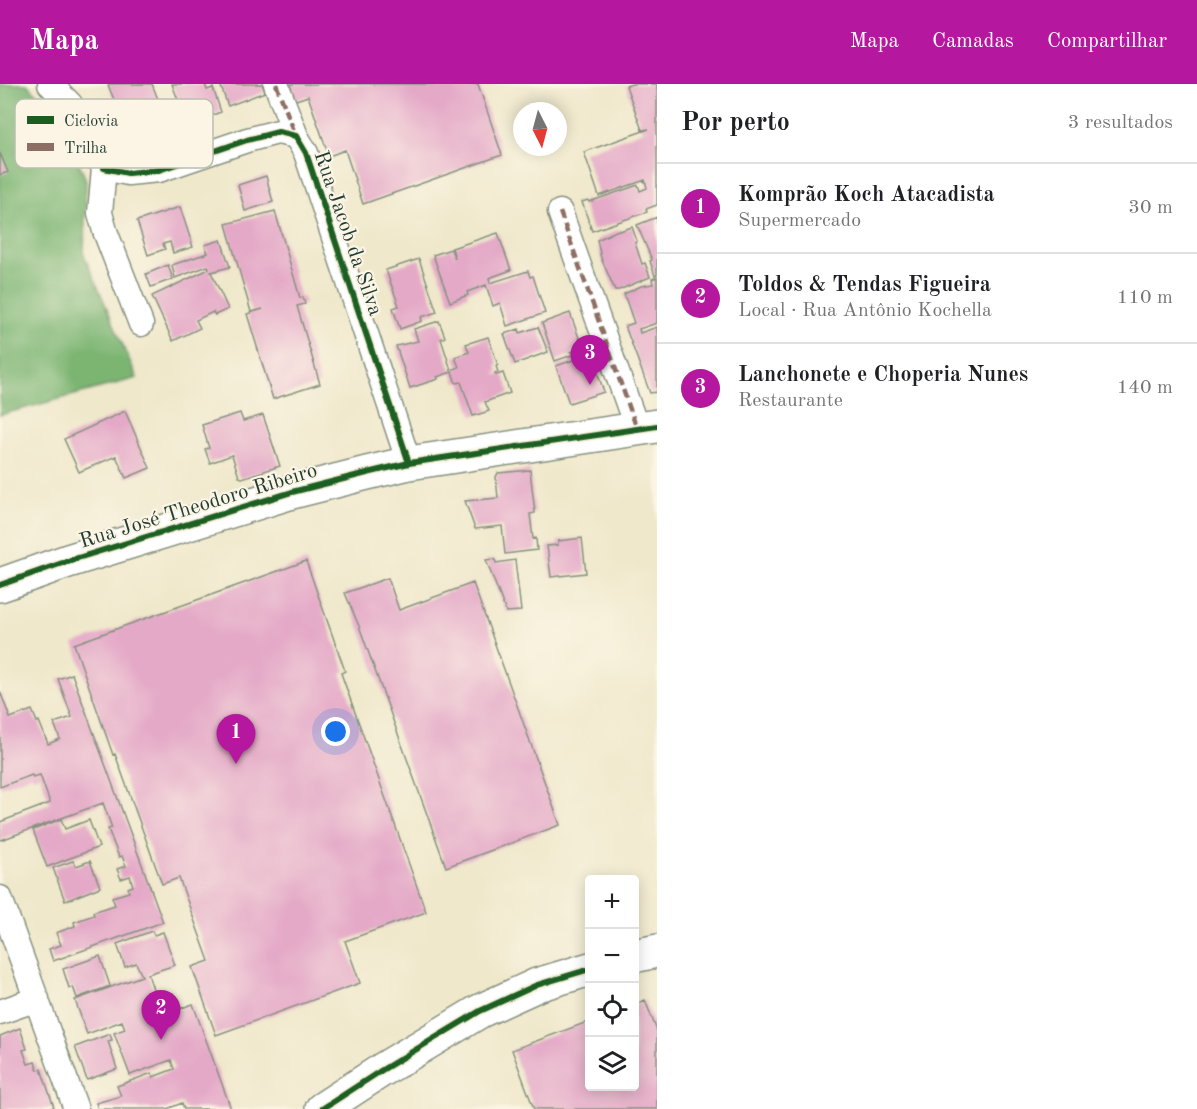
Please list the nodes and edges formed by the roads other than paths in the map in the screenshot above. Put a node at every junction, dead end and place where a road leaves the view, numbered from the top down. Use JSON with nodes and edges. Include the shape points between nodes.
{"nodes":[{"id":1,"x":50,"y":84,"type":"edge"},
{"id":2,"x":276,"y":84,"type":"edge"},
{"id":3,"x":65,"y":99,"type":"edge"},
{"id":4,"x":296,"y":136,"type":"junction"},
{"id":5,"x":213,"y":152,"type":"edge"},
{"id":6,"x":104,"y":168,"type":"joint"},
{"id":7,"x":165,"y":168,"type":"edge"},
{"id":8,"x":560,"y":212,"type":"dead end"},
{"id":9,"x":141,"y":324,"type":"dead end"},
{"id":10,"x":647,"y":428,"type":"edge"},
{"id":11,"x":409,"y":463,"type":"junction"},
{"id":12,"x":0,"y":585,"type":"edge"},
{"id":13,"x":0,"y":898,"type":"edge"},
{"id":14,"x":657,"y":951,"type":"edge"},
{"id":15,"x":639,"y":955,"type":"edge"},
{"id":16,"x":585,"y":971,"type":"edge"},
{"id":17,"x":37,"y":999,"type":"junction"},
{"id":18,"x":0,"y":1012,"type":"edge"},
{"id":19,"x":76,"y":1109,"type":"edge"},
{"id":20,"x":322,"y":1109,"type":"edge"}],
"edges":[{"from":1,"to":3,"type":"street"},
{"from":2,"to":4,"type":"street"},
{"from":4,"to":5,"type":"street","name":"Rua Jacob da Silva","via":[[278,132]]},
{"from":4,"to":11,"type":"street","name":"Rua Jacob da Silva","via":[[306,153]]},
{"from":6,"to":7,"type":"street","name":"Rua Jacob da Silva","via":[[128,173]]},
{"from":6,"to":9,"type":"street","via":[[100,213]]},
{"from":8,"to":10,"type":"street"},
{"from":10,"to":11,"type":"main road","name":"Rua José Theodoro Ribeiro"},
{"from":11,"to":12,"type":"main road","name":"Rua José Theodoro Ribeiro","via":[[292,492]]},
{"from":13,"to":17,"type":"street"},
{"from":14,"to":15,"type":"main road"},
{"from":16,"to":20,"type":"main road","via":[[537,985],[480,1011]]},
{"from":17,"to":18,"type":"street"},
{"from":17,"to":19,"type":"street"}]}
